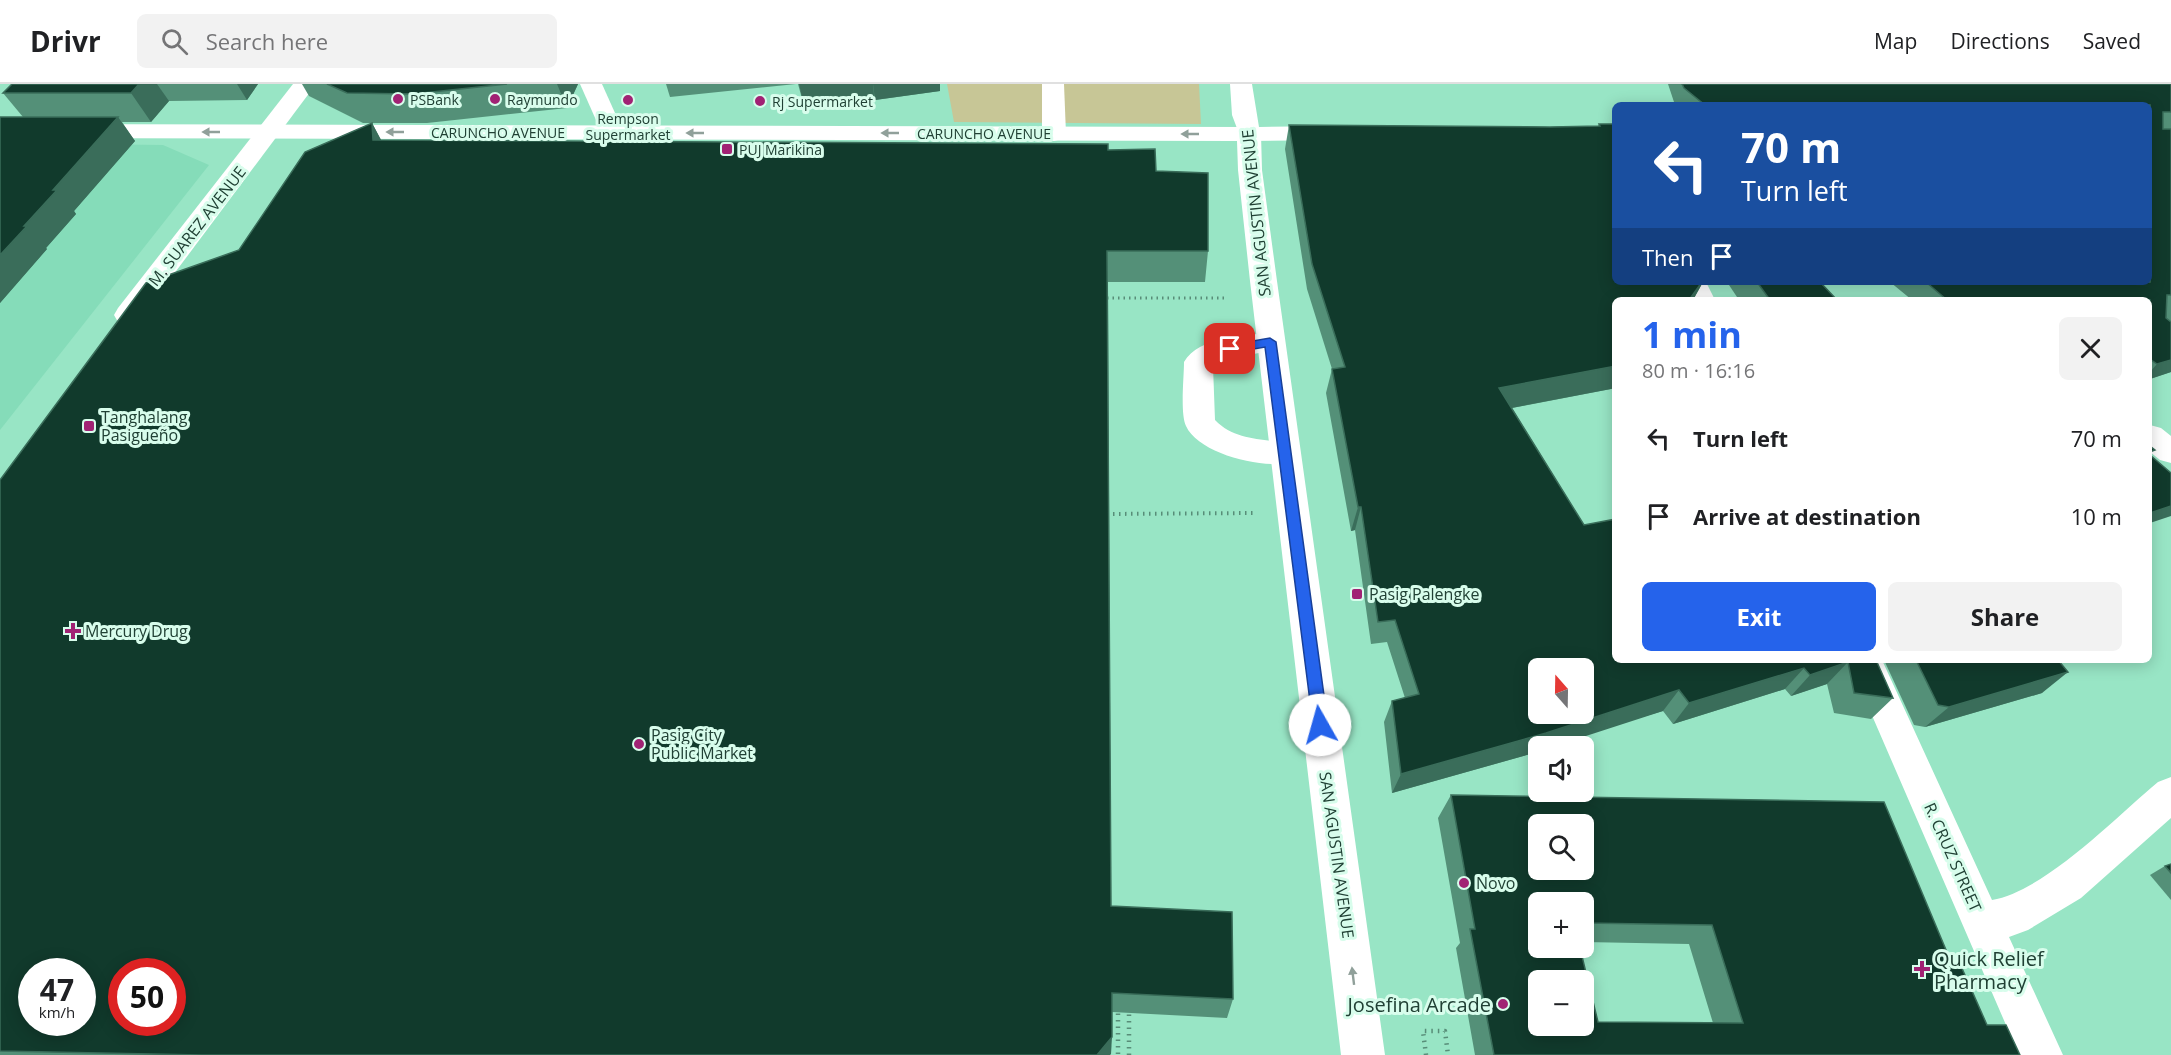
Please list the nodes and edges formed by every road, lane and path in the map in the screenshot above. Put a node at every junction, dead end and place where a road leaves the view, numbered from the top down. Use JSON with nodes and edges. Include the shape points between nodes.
{"nodes":[{"id":1,"x":305,"y":84,"type":"edge"},
{"id":2,"x":591,"y":84,"type":"edge"},
{"id":3,"x":1053,"y":84,"type":"edge"},
{"id":4,"x":1241,"y":84,"type":"edge"},
{"id":5,"x":0,"y":131,"type":"edge"},
{"id":6,"x":270,"y":132,"type":"junction"},
{"id":7,"x":612,"y":133,"type":"junction"},
{"id":8,"x":1054,"y":134,"type":"junction"},
{"id":9,"x":1249,"y":134,"type":"junction"},
{"id":10,"x":1352,"y":134,"type":"edge"},
{"id":11,"x":1265,"y":297,"type":"junction"},
{"id":12,"x":1107,"y":298,"type":"edge"},
{"id":13,"x":122,"y":340,"type":"edge"},
{"id":14,"x":1270,"y":342,"type":"junction"},
{"id":15,"x":2152,"y":438,"type":"edge"},
{"id":16,"x":2171,"y":452,"type":"edge"},
{"id":17,"x":1284,"y":454,"type":"junction"},
{"id":18,"x":1291,"y":513,"type":"junction"},
{"id":19,"x":1107,"y":514,"type":"edge"},
{"id":20,"x":1865,"y":663,"type":"edge"},
{"id":21,"x":2171,"y":794,"type":"edge"},
{"id":22,"x":1981,"y":922,"type":"junction"},
{"id":23,"x":1118,"y":1055,"type":"edge"},
{"id":24,"x":1129,"y":1055,"type":"edge"},
{"id":25,"x":1363,"y":1055,"type":"edge"},
{"id":26,"x":1426,"y":1055,"type":"edge"},
{"id":27,"x":1448,"y":1055,"type":"edge"},
{"id":28,"x":2041,"y":1055,"type":"edge"}],
"edges":[{"from":1,"to":6,"type":"main road","name":"M. SUAREZ AVENUE"},
{"from":2,"to":7,"type":"main road"},
{"from":3,"to":8,"type":"main road"},
{"from":4,"to":9,"type":"main road","name":"SAN AGUSTIN AVENUE"},
{"from":6,"to":5,"type":"main road","name":"CARUNCHO AVENUE","one_way":true},
{"from":7,"to":6,"type":"main road","name":"CARUNCHO AVENUE","one_way":true},
{"from":6,"to":13,"type":"main road","name":"M. SUAREZ AVENUE","via":[[182,246],[155,313]]},
{"from":8,"to":7,"type":"main road","name":"CARUNCHO AVENUE","one_way":true},
{"from":9,"to":8,"type":"main road","name":"CARUNCHO AVENUE","one_way":true},
{"from":9,"to":10,"type":"main road","name":"CARUNCHO AVENUE"},
{"from":9,"to":11,"type":"main road","name":"SAN AGUSTIN AVENUE"},
{"from":11,"to":12,"type":"path"},
{"from":11,"to":14,"type":"main road","name":"SAN AGUSTIN AVENUE"},
{"from":14,"to":17,"type":"main road","name":"SAN AGUSTIN AVENUE"},
{"from":14,"to":17,"type":"main road","via":[[1214,352],[1198,362],[1200,424],[1220,442],[1254,452]]},
{"from":15,"to":16,"type":"main road"},
{"from":17,"to":18,"type":"main road","name":"SAN AGUSTIN AVENUE"},
{"from":18,"to":19,"type":"path"},
{"from":25,"to":18,"type":"main road","name":"SAN AGUSTIN AVENUE","one_way":true},
{"from":20,"to":22,"type":"main road","name":"R. CRUZ STREET"},
{"from":21,"to":22,"type":"main road","via":[[2067,885],[2014,916]]},
{"from":22,"to":28,"type":"main road","name":"R. CRUZ STREET"},
{"from":23,"to":24,"type":"path","via":[[1118,1003],[1129,1003]]},
{"from":26,"to":27,"type":"path","via":[[1423,1031],[1445,1031]]}]}
